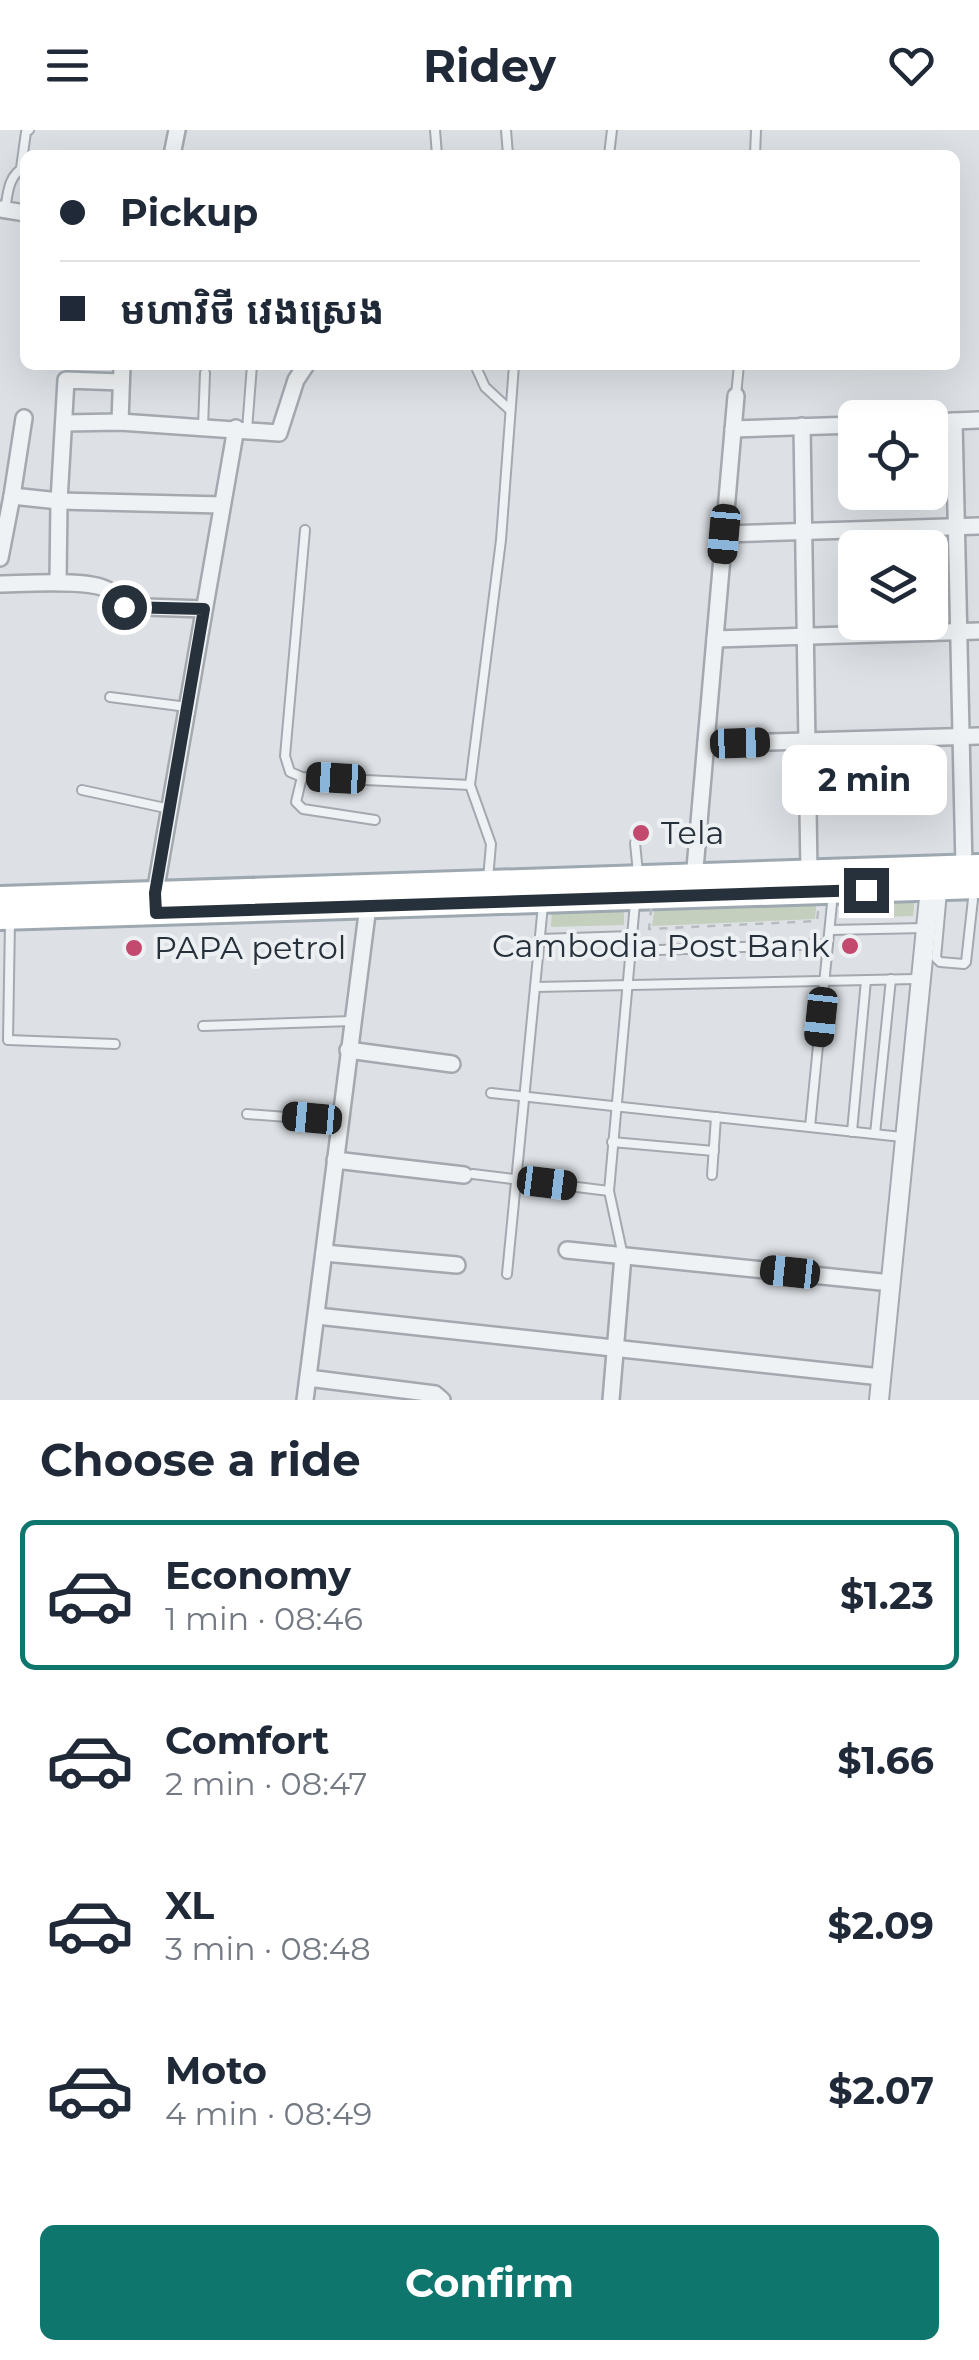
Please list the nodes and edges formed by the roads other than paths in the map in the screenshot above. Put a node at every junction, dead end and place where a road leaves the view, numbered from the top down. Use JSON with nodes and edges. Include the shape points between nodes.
{"nodes":[{"id":1,"x":20,"y":170,"type":"edge"},
{"id":2,"x":2,"y":210,"type":"edge"},
{"id":3,"x":122,"y":370,"type":"edge"},
{"id":4,"x":251,"y":370,"type":"edge"},
{"id":5,"x":303,"y":370,"type":"edge"},
{"id":6,"x":477,"y":370,"type":"edge"},
{"id":7,"x":514,"y":370,"type":"edge"},
{"id":8,"x":739,"y":370,"type":"edge"},
{"id":9,"x":205,"y":373,"type":"dead end"},
{"id":10,"x":122,"y":382,"type":"junction"},
{"id":11,"x":736,"y":396,"type":"joint"},
{"id":12,"x":510,"y":410,"type":"junction"},
{"id":13,"x":24,"y":418,"type":"dead end"},
{"id":14,"x":979,"y":420,"type":"edge"},
{"id":15,"x":948,"y":421,"type":"edge"},
{"id":16,"x":954,"y":421,"type":"junction"},
{"id":17,"x":120,"y":422,"type":"junction"},
{"id":18,"x":64,"y":423,"type":"junction"},
{"id":19,"x":838,"y":425,"type":"edge"},
{"id":20,"x":802,"y":426,"type":"junction"},
{"id":21,"x":203,"y":427,"type":"junction"},
{"id":22,"x":241,"y":429,"type":"junction"},
{"id":23,"x":733,"y":429,"type":"junction"},
{"id":24,"x":12,"y":496,"type":"junction"},
{"id":25,"x":58,"y":501,"type":"junction"},
{"id":26,"x":222,"y":504,"type":"junction"},
{"id":27,"x":956,"y":526,"type":"junction"},
{"id":28,"x":979,"y":526,"type":"edge"},
{"id":29,"x":305,"y":530,"type":"dead end"},
{"id":30,"x":803,"y":532,"type":"junction"},
{"id":31,"x":724,"y":534,"type":"junction"},
{"id":32,"x":0,"y":558,"type":"edge"},
{"id":33,"x":58,"y":582,"type":"junction"},
{"id":34,"x":0,"y":584,"type":"edge"},
{"id":35,"x":204,"y":609,"type":"junction"},
{"id":36,"x":979,"y":630,"type":"edge"},
{"id":37,"x":958,"y":631,"type":"junction"},
{"id":38,"x":805,"y":636,"type":"junction"},
{"id":39,"x":715,"y":639,"type":"junction"},
{"id":40,"x":110,"y":697,"type":"dead end"},
{"id":41,"x":187,"y":707,"type":"junction"},
{"id":42,"x":979,"y":736,"type":"edge"},
{"id":43,"x":960,"y":737,"type":"junction"},
{"id":44,"x":807,"y":741,"type":"junction"},
{"id":45,"x":706,"y":744,"type":"junction"},
{"id":46,"x":302,"y":777,"type":"junction"},
{"id":47,"x":470,"y":784,"type":"junction"},
{"id":48,"x":82,"y":790,"type":"dead end"},
{"id":49,"x":170,"y":809,"type":"junction"},
{"id":50,"x":375,"y":820,"type":"dead end"},
{"id":51,"x":636,"y":844,"type":"dead end"},
{"id":52,"x":809,"y":872,"type":"junction"},
{"id":53,"x":974,"y":877,"type":"edge"},
{"id":54,"x":695,"y":886,"type":"junction"},
{"id":55,"x":637,"y":887,"type":"junction"},
{"id":56,"x":936,"y":888,"type":"junction"},
{"id":57,"x":834,"y":891,"type":"junction"},
{"id":58,"x":488,"y":892,"type":"junction"},
{"id":59,"x":544,"y":900,"type":"junction"},
{"id":60,"x":155,"y":903,"type":"junction"},
{"id":61,"x":368,"y":906,"type":"junction"},
{"id":62,"x":3,"y":911,"type":"edge"},
{"id":63,"x":926,"y":928,"type":"junction"},
{"id":64,"x":830,"y":930,"type":"junction"},
{"id":65,"x":632,"y":936,"type":"junction"},
{"id":66,"x":540,"y":939,"type":"junction"},
{"id":67,"x":828,"y":944,"type":"junction"},
{"id":68,"x":630,"y":951,"type":"junction"},
{"id":69,"x":891,"y":979,"type":"junction"},
{"id":70,"x":916,"y":979,"type":"dead end"},
{"id":71,"x":825,"y":980,"type":"junction"},
{"id":72,"x":866,"y":980,"type":"junction"},
{"id":73,"x":627,"y":984,"type":"junction"},
{"id":74,"x":535,"y":987,"type":"junction"},
{"id":75,"x":352,"y":1021,"type":"junction"},
{"id":76,"x":203,"y":1026,"type":"dead end"},
{"id":77,"x":114,"y":1044,"type":"dead end"},
{"id":78,"x":348,"y":1050,"type":"junction"},
{"id":79,"x":452,"y":1064,"type":"dead end"},
{"id":80,"x":491,"y":1093,"type":"dead end"},
{"id":81,"x":524,"y":1096,"type":"junction"},
{"id":82,"x":615,"y":1106,"type":"junction"},
{"id":83,"x":247,"y":1114,"type":"dead end"},
{"id":84,"x":716,"y":1117,"type":"junction"},
{"id":85,"x":340,"y":1120,"type":"junction"},
{"id":86,"x":810,"y":1128,"type":"junction"},
{"id":87,"x":852,"y":1132,"type":"junction"},
{"id":88,"x":875,"y":1134,"type":"junction"},
{"id":89,"x":902,"y":1137,"type":"dead end"},
{"id":90,"x":612,"y":1142,"type":"junction"},
{"id":91,"x":714,"y":1150,"type":"junction"},
{"id":92,"x":335,"y":1160,"type":"junction"},
{"id":93,"x":712,"y":1174,"type":"dead end"},
{"id":94,"x":468,"y":1175,"type":"joint"},
{"id":95,"x":516,"y":1180,"type":"junction"},
{"id":96,"x":609,"y":1191,"type":"junction"},
{"id":97,"x":567,"y":1250,"type":"dead end"},
{"id":98,"x":324,"y":1254,"type":"junction"},
{"id":99,"x":623,"y":1256,"type":"junction"},
{"id":100,"x":457,"y":1265,"type":"dead end"},
{"id":101,"x":507,"y":1274,"type":"dead end"},
{"id":102,"x":890,"y":1282,"type":"junction"},
{"id":103,"x":316,"y":1316,"type":"junction"},
{"id":104,"x":616,"y":1348,"type":"junction"},
{"id":105,"x":881,"y":1377,"type":"junction"},
{"id":106,"x":308,"y":1378,"type":"junction"},
{"id":107,"x":306,"y":1400,"type":"edge"},
{"id":108,"x":442,"y":1400,"type":"edge"},
{"id":109,"x":611,"y":1400,"type":"edge"},
{"id":110,"x":879,"y":1400,"type":"edge"}],
"edges":[{"from":1,"to":2,"type":"lane"},
{"from":3,"to":10,"type":"street"},
{"from":4,"to":22,"type":"lane"},
{"from":5,"to":22,"type":"street","via":[[279,433]]},
{"from":6,"to":12,"type":"lane"},
{"from":7,"to":12,"type":"lane"},
{"from":8,"to":11,"type":"lane"},
{"from":9,"to":21,"type":"lane"},
{"from":10,"to":17,"type":"street"},
{"from":10,"to":18,"type":"street","via":[[66,380]]},
{"from":11,"to":23,"type":"street"},
{"from":12,"to":47,"type":"lane"},
{"from":13,"to":24,"type":"street"},
{"from":14,"to":16,"type":"street"},
{"from":15,"to":16,"type":"street"},
{"from":16,"to":27,"type":"street"},
{"from":17,"to":18,"type":"street"},
{"from":17,"to":21,"type":"street"},
{"from":18,"to":25,"type":"street"},
{"from":19,"to":20,"type":"street"},
{"from":20,"to":23,"type":"street"},
{"from":20,"to":30,"type":"street"},
{"from":21,"to":22,"type":"street"},
{"from":22,"to":26,"type":"street"},
{"from":23,"to":31,"type":"street"},
{"from":24,"to":25,"type":"street"},
{"from":24,"to":32,"type":"street"},
{"from":25,"to":26,"type":"street"},
{"from":25,"to":33,"type":"street"},
{"from":26,"to":35,"type":"street"},
{"from":27,"to":28,"type":"street"},
{"from":27,"to":30,"type":"street"},
{"from":27,"to":37,"type":"street"},
{"from":29,"to":46,"type":"lane","via":[[285,756],[290,772]]},
{"from":30,"to":31,"type":"street"},
{"from":30,"to":38,"type":"street"},
{"from":31,"to":39,"type":"street"},
{"from":33,"to":34,"type":"street"},
{"from":33,"to":35,"type":"street","via":[[108,590],[117,606]]},
{"from":35,"to":41,"type":"street"},
{"from":36,"to":37,"type":"street"},
{"from":37,"to":38,"type":"street"},
{"from":37,"to":43,"type":"street"},
{"from":38,"to":39,"type":"street"},
{"from":38,"to":44,"type":"street"},
{"from":39,"to":45,"type":"street"},
{"from":40,"to":41,"type":"lane"},
{"from":41,"to":49,"type":"street"},
{"from":42,"to":43,"type":"street"},
{"from":43,"to":44,"type":"street"},
{"from":43,"to":53,"type":"street"},
{"from":44,"to":45,"type":"street"},
{"from":44,"to":52,"type":"street"},
{"from":45,"to":54,"type":"street"},
{"from":46,"to":47,"type":"lane"},
{"from":46,"to":50,"type":"lane","via":[[296,802],[303,808]]},
{"from":47,"to":58,"type":"lane","via":[[490,844]]},
{"from":48,"to":49,"type":"lane"},
{"from":49,"to":60,"type":"street"},
{"from":51,"to":55,"type":"lane"},
{"from":52,"to":53,"type":"main road"},
{"from":52,"to":54,"type":"main road"},
{"from":53,"to":56,"type":"main road"},
{"from":53,"to":56,"type":"lane","via":[[964,964],[936,958]]},
{"from":54,"to":55,"type":"main road"},
{"from":54,"to":57,"type":"main road"},
{"from":55,"to":58,"type":"main road"},
{"from":55,"to":59,"type":"main road"},
{"from":55,"to":65,"type":"lane"},
{"from":56,"to":57,"type":"main road"},
{"from":56,"to":63,"type":"street"},
{"from":57,"to":64,"type":"lane"},
{"from":58,"to":59,"type":"main road"},
{"from":58,"to":60,"type":"main road"},
{"from":58,"to":61,"type":"main road"},
{"from":59,"to":66,"type":"lane"},
{"from":60,"to":61,"type":"main road"},
{"from":60,"to":62,"type":"main road"},
{"from":61,"to":75,"type":"street"},
{"from":62,"to":77,"type":"lane","via":[[8,1040]]},
{"from":63,"to":64,"type":"lane"},
{"from":63,"to":102,"type":"street"},
{"from":64,"to":67,"type":"lane"},
{"from":65,"to":66,"type":"lane"},
{"from":65,"to":68,"type":"lane"},
{"from":66,"to":74,"type":"lane"},
{"from":67,"to":68,"type":"lane"},
{"from":67,"to":71,"type":"lane"},
{"from":68,"to":73,"type":"lane"},
{"from":69,"to":70,"type":"lane"},
{"from":69,"to":72,"type":"lane"},
{"from":69,"to":88,"type":"lane"},
{"from":71,"to":72,"type":"lane"},
{"from":71,"to":73,"type":"lane"},
{"from":71,"to":86,"type":"lane"},
{"from":72,"to":87,"type":"lane"},
{"from":73,"to":74,"type":"lane"},
{"from":73,"to":82,"type":"lane"},
{"from":74,"to":81,"type":"lane"},
{"from":75,"to":76,"type":"lane"},
{"from":75,"to":78,"type":"street"},
{"from":78,"to":79,"type":"street"},
{"from":78,"to":85,"type":"street"},
{"from":80,"to":81,"type":"lane"},
{"from":81,"to":82,"type":"lane"},
{"from":81,"to":95,"type":"lane"},
{"from":82,"to":84,"type":"lane"},
{"from":82,"to":90,"type":"lane"},
{"from":83,"to":85,"type":"lane"},
{"from":84,"to":86,"type":"lane"},
{"from":84,"to":91,"type":"lane"},
{"from":85,"to":92,"type":"street"},
{"from":86,"to":87,"type":"lane"},
{"from":87,"to":88,"type":"lane"},
{"from":88,"to":89,"type":"lane"},
{"from":90,"to":91,"type":"lane"},
{"from":90,"to":96,"type":"lane"},
{"from":91,"to":93,"type":"lane"},
{"from":92,"to":94,"type":"street"},
{"from":92,"to":98,"type":"street"},
{"from":94,"to":95,"type":"lane"},
{"from":95,"to":96,"type":"lane"},
{"from":95,"to":101,"type":"lane"},
{"from":96,"to":99,"type":"lane"},
{"from":97,"to":99,"type":"street"},
{"from":98,"to":100,"type":"street"},
{"from":98,"to":103,"type":"street"},
{"from":99,"to":102,"type":"street"},
{"from":99,"to":104,"type":"street"},
{"from":102,"to":105,"type":"street"},
{"from":103,"to":104,"type":"street"},
{"from":103,"to":106,"type":"street"},
{"from":104,"to":105,"type":"street"},
{"from":104,"to":109,"type":"street"},
{"from":105,"to":110,"type":"street"},
{"from":106,"to":107,"type":"street"},
{"from":106,"to":108,"type":"street"}]}
